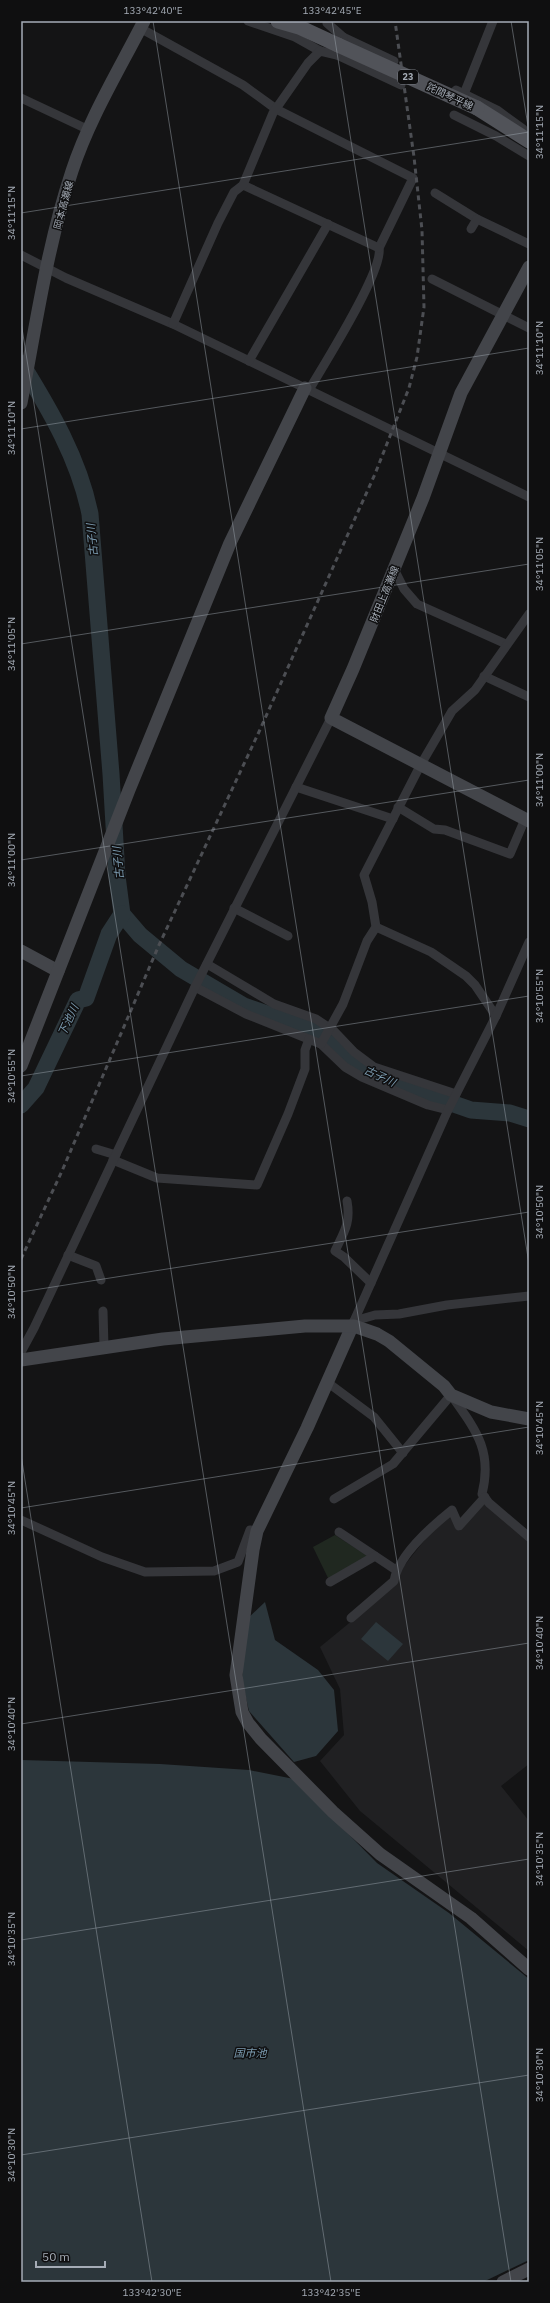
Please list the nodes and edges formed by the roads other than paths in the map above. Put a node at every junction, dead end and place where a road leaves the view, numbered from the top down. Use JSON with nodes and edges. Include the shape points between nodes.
{"nodes":[{"id":1,"x":248,"y":21,"type":"edge"},
{"id":2,"x":278,"y":21,"type":"edge"},
{"id":3,"x":493,"y":21,"type":"edge"},
{"id":4,"x":325,"y":22,"type":"edge"},
{"id":5,"x":142,"y":25,"type":"edge"},
{"id":6,"x":339,"y":46,"type":"junction"},
{"id":7,"x":320,"y":51,"type":"junction"},
{"id":8,"x":394,"y":61,"type":"dead end"},
{"id":9,"x":401,"y":85,"type":"dead end"},
{"id":10,"x":21,"y":98,"type":"edge"},
{"id":11,"x":276,"y":109,"type":"junction"},
{"id":12,"x":454,"y":115,"type":"dead end"},
{"id":13,"x":89,"y":130,"type":"junction"},
{"id":14,"x":529,"y":134,"type":"edge"},
{"id":15,"x":529,"y":141,"type":"edge"},
{"id":16,"x":529,"y":156,"type":"edge"},
{"id":17,"x":243,"y":185,"type":"junction"},
{"id":18,"x":435,"y":193,"type":"dead end"},
{"id":19,"x":476,"y":219,"type":"junction"},
{"id":20,"x":328,"y":224,"type":"junction"},
{"id":21,"x":471,"y":230,"type":"dead end"},
{"id":22,"x":529,"y":244,"type":"edge"},
{"id":23,"x":379,"y":248,"type":"junction"},
{"id":24,"x":21,"y":255,"type":"edge"},
{"id":25,"x":529,"y":267,"type":"edge"},
{"id":26,"x":48,"y":269,"type":"junction"},
{"id":27,"x":432,"y":279,"type":"dead end"},
{"id":28,"x":504,"y":314,"type":"junction"},
{"id":29,"x":173,"y":324,"type":"junction"},
{"id":30,"x":529,"y":328,"type":"edge"},
{"id":31,"x":249,"y":361,"type":"junction"},
{"id":32,"x":307,"y":389,"type":"junction"},
{"id":33,"x":21,"y":403,"type":"edge"},
{"id":34,"x":440,"y":454,"type":"junction"},
{"id":35,"x":529,"y":497,"type":"edge"},
{"id":36,"x":394,"y":569,"type":"junction"},
{"id":37,"x":529,"y":614,"type":"edge"},
{"id":38,"x":525,"y":626,"type":"edge"},
{"id":39,"x":506,"y":644,"type":"junction"},
{"id":40,"x":484,"y":676,"type":"junction"},
{"id":41,"x":529,"y":698,"type":"edge"},
{"id":42,"x":331,"y":718,"type":"junction"},
{"id":43,"x":421,"y":765,"type":"junction"},
{"id":44,"x":296,"y":787,"type":"junction"},
{"id":45,"x":398,"y":807,"type":"junction"},
{"id":46,"x":392,"y":819,"type":"junction"},
{"id":47,"x":527,"y":820,"type":"edge"},
{"id":48,"x":234,"y":908,"type":"junction"},
{"id":49,"x":376,"y":927,"type":"junction"},
{"id":50,"x":288,"y":936,"type":"dead end"},
{"id":51,"x":529,"y":942,"type":"edge"},
{"id":52,"x":21,"y":951,"type":"edge"},
{"id":53,"x":207,"y":964,"type":"junction"},
{"id":54,"x":58,"y":972,"type":"junction"},
{"id":55,"x":195,"y":987,"type":"junction"},
{"id":56,"x":496,"y":1016,"type":"junction"},
{"id":57,"x":329,"y":1028,"type":"junction"},
{"id":58,"x":309,"y":1039,"type":"junction"},
{"id":59,"x":322,"y":1042,"type":"junction"},
{"id":60,"x":21,"y":1066,"type":"edge"},
{"id":61,"x":456,"y":1094,"type":"junction"},
{"id":62,"x":448,"y":1110,"type":"junction"},
{"id":63,"x":96,"y":1149,"type":"dead end"},
{"id":64,"x":114,"y":1158,"type":"junction"},
{"id":65,"x":347,"y":1201,"type":"dead end"},
{"id":66,"x":68,"y":1256,"type":"junction"},
{"id":67,"x":101,"y":1280,"type":"dead end"},
{"id":68,"x":371,"y":1283,"type":"junction"},
{"id":69,"x":529,"y":1296,"type":"edge"},
{"id":70,"x":103,"y":1311,"type":"dead end"},
{"id":71,"x":352,"y":1326,"type":"junction"},
{"id":72,"x":104,"y":1347,"type":"junction"},
{"id":73,"x":21,"y":1352,"type":"edge"},
{"id":74,"x":21,"y":1360,"type":"edge"},
{"id":75,"x":327,"y":1382,"type":"junction"},
{"id":76,"x":451,"y":1395,"type":"junction"},
{"id":77,"x":529,"y":1419,"type":"edge"},
{"id":78,"x":403,"y":1453,"type":"junction"},
{"id":79,"x":485,"y":1497,"type":"junction"},
{"id":80,"x":334,"y":1500,"type":"dead end"},
{"id":81,"x":21,"y":1520,"type":"edge"},
{"id":82,"x":257,"y":1531,"type":"junction"},
{"id":83,"x":339,"y":1532,"type":"dead end"},
{"id":84,"x":529,"y":1537,"type":"edge"},
{"id":85,"x":374,"y":1556,"type":"junction"},
{"id":86,"x":396,"y":1570,"type":"junction"},
{"id":87,"x":330,"y":1582,"type":"dead end"},
{"id":88,"x":350,"y":1618,"type":"dead end"},
{"id":89,"x":529,"y":1969,"type":"edge"},
{"id":90,"x":529,"y":2269,"type":"edge"},
{"id":91,"x":503,"y":2282,"type":"edge"}],
"edges":[{"from":1,"to":7,"type":"street","via":[[295,37]]},
{"from":2,"to":6,"type":"main road","name":"詫間琴平線","number":"23","via":[[299,27]]},
{"from":3,"to":14,"type":"street","via":[[460,92],[497,110]]},
{"from":4,"to":6,"type":"street"},
{"from":5,"to":11,"type":"street"},
{"from":5,"to":13,"type":"street","name":"岡本高瀬線"},
{"from":6,"to":7,"type":"street"},
{"from":6,"to":8,"type":"street"},
{"from":6,"to":9,"type":"street"},
{"from":6,"to":15,"type":"main road","name":"詫間琴平線","number":"23","bridge":true,"via":[[477,108]]},
{"from":7,"to":11,"type":"street","via":[[308,63]]},
{"from":10,"to":13,"type":"street"},
{"from":11,"to":17,"type":"street"},
{"from":11,"to":23,"type":"street","via":[[413,178]]},
{"from":12,"to":16,"type":"street"},
{"from":13,"to":26,"type":"street","name":"岡本高瀬線","via":[[64,197]]},
{"from":17,"to":20,"type":"street"},
{"from":17,"to":29,"type":"street","via":[[234,192],[218,223]]},
{"from":18,"to":19,"type":"street"},
{"from":19,"to":21,"type":"street"},
{"from":19,"to":22,"type":"street"},
{"from":20,"to":23,"type":"street"},
{"from":20,"to":31,"type":"street"},
{"from":23,"to":32,"type":"street","via":[[380,255],[365,291]]},
{"from":24,"to":26,"type":"street"},
{"from":25,"to":28,"type":"street","name":"財田上高瀬線"},
{"from":26,"to":29,"type":"street"},
{"from":26,"to":33,"type":"street","name":"岡本高瀬線"},
{"from":27,"to":28,"type":"street"},
{"from":28,"to":30,"type":"street"},
{"from":28,"to":34,"type":"street","name":"財田上高瀬線","via":[[461,393]]},
{"from":29,"to":31,"type":"street"},
{"from":31,"to":32,"type":"street"},
{"from":32,"to":34,"type":"street"},
{"from":32,"to":54,"type":"street","via":[[230,543]]},
{"from":34,"to":35,"type":"street"},
{"from":34,"to":36,"type":"street","name":"財田上高瀬線"},
{"from":36,"to":39,"type":"street","via":[[404,589],[417,604]]},
{"from":36,"to":42,"type":"street","name":"財田上高瀬線"},
{"from":37,"to":38,"type":"street"},
{"from":38,"to":39,"type":"street"},
{"from":39,"to":40,"type":"street"},
{"from":40,"to":41,"type":"street"},
{"from":40,"to":43,"type":"street","via":[[474,690],[452,711]]},
{"from":42,"to":43,"type":"street"},
{"from":42,"to":44,"type":"street"},
{"from":43,"to":45,"type":"street"},
{"from":43,"to":47,"type":"street"},
{"from":44,"to":46,"type":"street"},
{"from":44,"to":48,"type":"street"},
{"from":45,"to":46,"type":"street"},
{"from":45,"to":47,"type":"street","via":[[434,829],[445,830],[510,854]]},
{"from":46,"to":49,"type":"street","via":[[364,875]]},
{"from":48,"to":50,"type":"street"},
{"from":48,"to":53,"type":"street"},
{"from":49,"to":56,"type":"street","via":[[432,952],[466,976],[475,984]]},
{"from":49,"to":57,"type":"street"},
{"from":51,"to":56,"type":"street"},
{"from":52,"to":54,"type":"street"},
{"from":53,"to":55,"type":"street"},
{"from":53,"to":57,"type":"street","via":[[274,1004],[316,1019]]},
{"from":54,"to":60,"type":"street"},
{"from":55,"to":58,"type":"street","via":[[246,1014]]},
{"from":55,"to":64,"type":"street"},
{"from":56,"to":61,"type":"street"},
{"from":57,"to":59,"type":"street"},
{"from":57,"to":61,"type":"street","via":[[374,1067]]},
{"from":58,"to":59,"type":"street"},
{"from":58,"to":64,"type":"street","via":[[305,1050],[306,1069],[257,1185],[157,1178]]},
{"from":59,"to":62,"type":"street","via":[[345,1067],[362,1078],[428,1105]]},
{"from":61,"to":62,"type":"street"},
{"from":62,"to":68,"type":"street"},
{"from":63,"to":64,"type":"street"},
{"from":64,"to":66,"type":"street"},
{"from":65,"to":68,"type":"street","via":[[350,1214],[348,1226],[335,1251]]},
{"from":66,"to":67,"type":"street","via":[[96,1266]]},
{"from":66,"to":73,"type":"street"},
{"from":68,"to":71,"type":"street"},
{"from":69,"to":71,"type":"street","via":[[375,1315]]},
{"from":70,"to":72,"type":"street"},
{"from":71,"to":72,"type":"street","via":[[279,1328]]},
{"from":71,"to":75,"type":"street"},
{"from":71,"to":76,"type":"street","via":[[378,1334],[389,1341],[444,1386]]},
{"from":72,"to":74,"type":"street"},
{"from":75,"to":78,"type":"street","via":[[374,1417]]},
{"from":75,"to":82,"type":"street"},
{"from":76,"to":77,"type":"street","via":[[491,1412]]},
{"from":76,"to":78,"type":"street"},
{"from":76,"to":79,"type":"street","via":[[478,1433],[487,1466],[482,1494]]},
{"from":78,"to":80,"type":"street","via":[[393,1464]]},
{"from":79,"to":84,"type":"street","via":[[489,1504]]},
{"from":79,"to":86,"type":"street","via":[[459,1526],[452,1510],[430,1528]]},
{"from":81,"to":82,"type":"street","via":[[102,1557],[145,1572],[214,1571],[238,1562],[250,1530]]},
{"from":82,"to":89,"type":"street","via":[[236,1675],[242,1712],[248,1723],[333,1812],[380,1854],[471,1918]]},
{"from":83,"to":85,"type":"street"},
{"from":85,"to":86,"type":"street"},
{"from":85,"to":87,"type":"street"},
{"from":86,"to":88,"type":"street","via":[[394,1581]]},
{"from":90,"to":91,"type":"street"}]}
